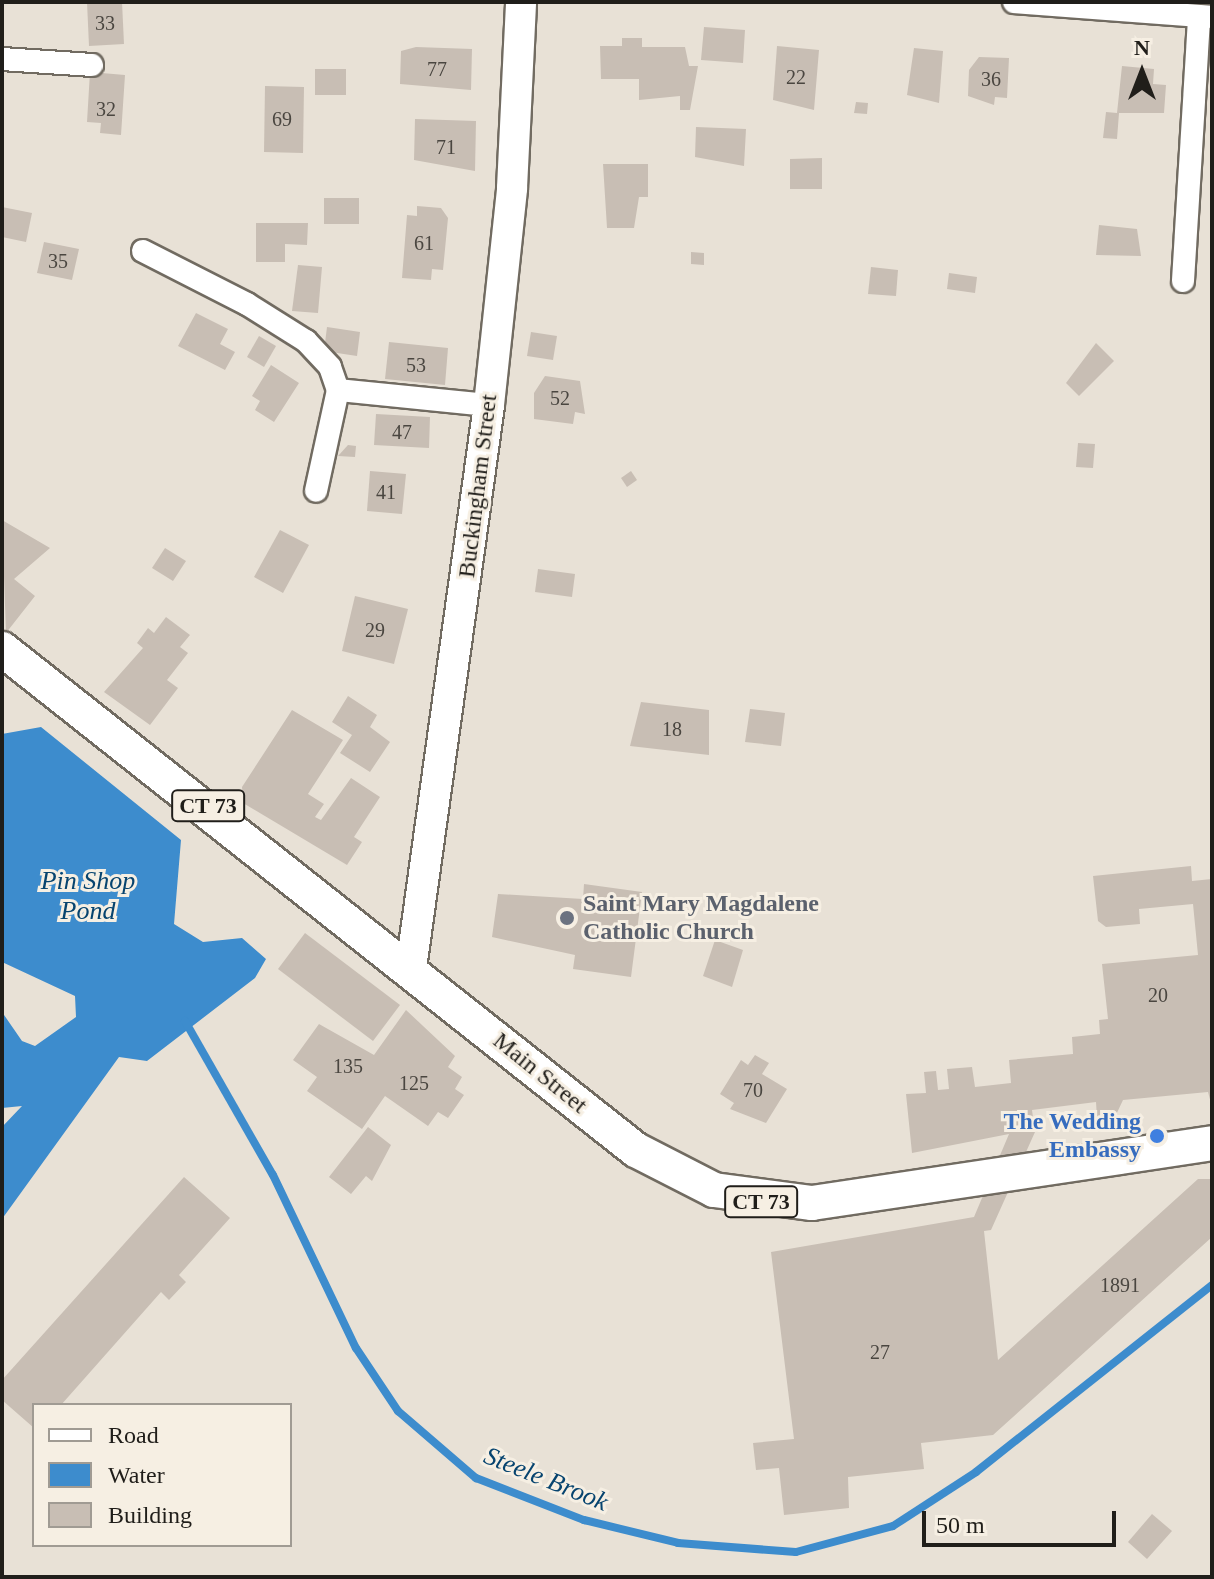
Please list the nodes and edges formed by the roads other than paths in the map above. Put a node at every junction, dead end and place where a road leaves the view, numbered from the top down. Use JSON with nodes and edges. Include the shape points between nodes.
{"nodes":[{"id":1,"x":521,"y":2,"type":"edge"},
{"id":2,"x":1014,"y":2,"type":"edge"},
{"id":3,"x":1206,"y":16,"type":"edge"},
{"id":4,"x":2,"y":59,"type":"edge"},
{"id":5,"x":92,"y":65,"type":"dead end"},
{"id":6,"x":143,"y":251,"type":"dead end"},
{"id":7,"x":1183,"y":281,"type":"dead end"},
{"id":8,"x":338,"y":390,"type":"junction"},
{"id":9,"x":489,"y":405,"type":"junction"},
{"id":10,"x":316,"y":491,"type":"dead end"},
{"id":11,"x":2,"y":649,"type":"edge"},
{"id":12,"x":411,"y":968,"type":"junction"},
{"id":13,"x":1197,"y":1144,"type":"edge"}],
"edges":[{"from":1,"to":9,"type":"main road","name":"Buckingham Street","via":[[512,188]]},
{"from":2,"to":3,"type":"street"},
{"from":3,"to":7,"type":"street"},
{"from":4,"to":5,"type":"street"},
{"from":6,"to":8,"type":"street","via":[[306,341],[330,367]]},
{"from":8,"to":9,"type":"street"},
{"from":8,"to":10,"type":"street"},
{"from":9,"to":12,"type":"main road","name":"Buckingham Street"},
{"from":11,"to":12,"type":"main road","name":"Main Street","number":"CT 73"},
{"from":12,"to":13,"type":"main road","name":"Main Street","number":"CT 73","via":[[636,1150],[740,1199],[843,1200]]}]}
